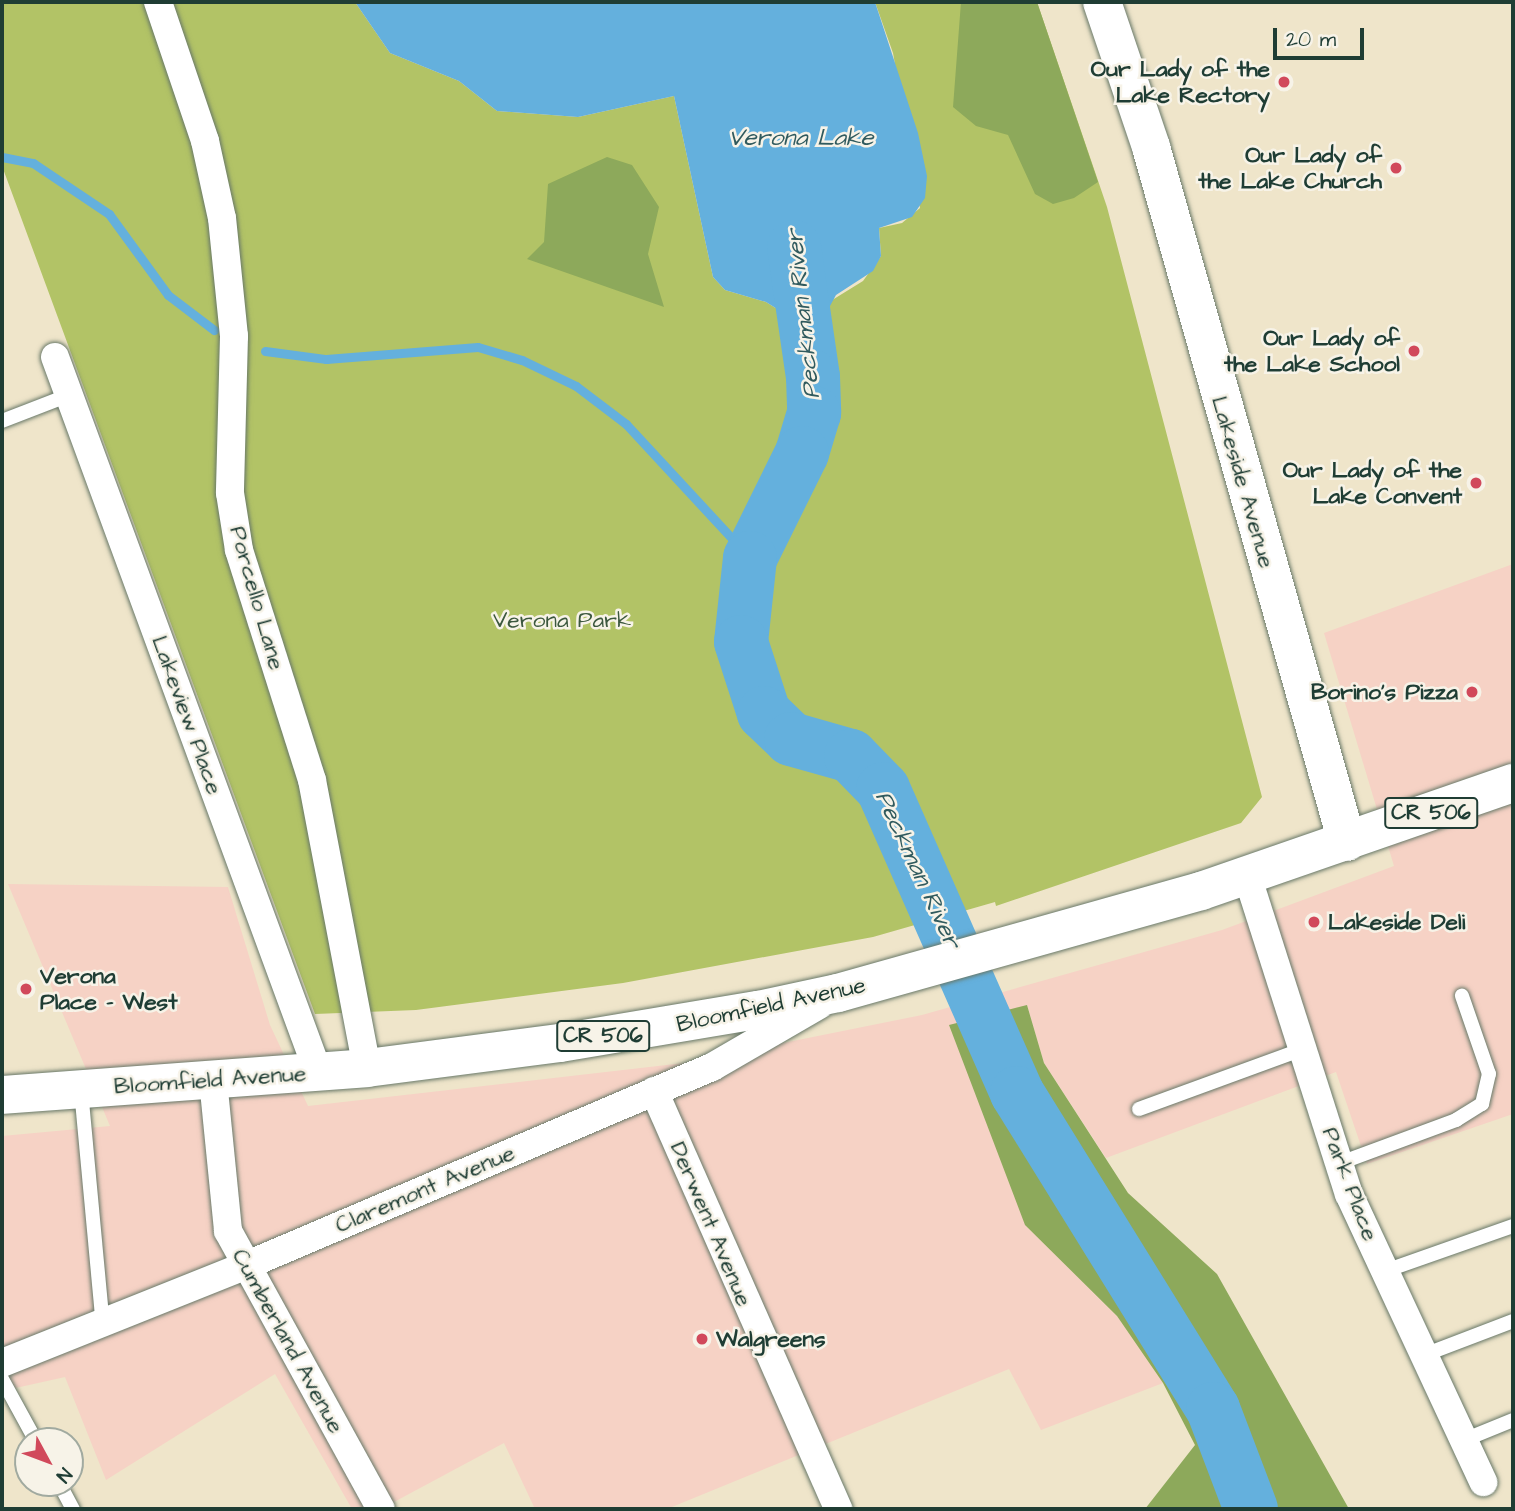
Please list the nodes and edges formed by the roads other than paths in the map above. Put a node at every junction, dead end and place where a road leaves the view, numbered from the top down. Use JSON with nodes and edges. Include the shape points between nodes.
{"nodes":[{"id":1,"x":158,"y":2,"type":"edge"},
{"id":2,"x":1102,"y":2,"type":"edge"},
{"id":3,"x":55,"y":357,"type":"dead end"},
{"id":4,"x":69,"y":395,"type":"junction"},
{"id":5,"x":2,"y":421,"type":"edge"},
{"id":6,"x":1513,"y":783,"type":"edge"},
{"id":7,"x":1347,"y":842,"type":"junction"},
{"id":8,"x":1247,"y":875,"type":"junction"},
{"id":9,"x":838,"y":993,"type":"junction"},
{"id":10,"x":1462,"y":996,"type":"dead end"},
{"id":11,"x":1303,"y":1049,"type":"junction"},
{"id":12,"x":367,"y":1068,"type":"junction"},
{"id":13,"x":318,"y":1072,"type":"junction"},
{"id":14,"x":213,"y":1080,"type":"junction"},
{"id":15,"x":81,"y":1090,"type":"junction"},
{"id":16,"x":654,"y":1091,"type":"junction"},
{"id":17,"x":2,"y":1095,"type":"edge"},
{"id":18,"x":1139,"y":1109,"type":"dead end"},
{"id":19,"x":1340,"y":1163,"type":"junction"},
{"id":20,"x":1513,"y":1226,"type":"edge"},
{"id":21,"x":245,"y":1266,"type":"junction"},
{"id":22,"x":1385,"y":1271,"type":"junction"},
{"id":23,"x":1513,"y":1321,"type":"edge"},
{"id":24,"x":103,"y":1325,"type":"junction"},
{"id":25,"x":1424,"y":1355,"type":"junction"},
{"id":26,"x":2,"y":1363,"type":"edge"},
{"id":27,"x":2,"y":1379,"type":"edge"},
{"id":28,"x":1513,"y":1420,"type":"edge"},
{"id":29,"x":28,"y":1427,"type":"edge"},
{"id":30,"x":1464,"y":1440,"type":"junction"},
{"id":31,"x":1483,"y":1482,"type":"dead end"},
{"id":32,"x":381,"y":1509,"type":"edge"},
{"id":33,"x":838,"y":1509,"type":"edge"}],
"edges":[{"from":1,"to":12,"type":"street","name":"Porcello Lane","via":[[205,141],[222,218],[234,336],[230,493],[239,550],[312,780]]},
{"from":2,"to":7,"type":"main road","name":"Lakeside Avenue","via":[[1151,147]]},
{"from":3,"to":4,"type":"street","name":"Lakeview Place"},
{"from":4,"to":5,"type":"lane"},
{"from":4,"to":13,"type":"street","name":"Lakeview Place"},
{"from":6,"to":7,"type":"main road","name":"Bloomfield Avenue","number":"CR 506"},
{"from":7,"to":8,"type":"main road","name":"Bloomfield Avenue","number":"CR 506"},
{"from":8,"to":9,"type":"main road","name":"Bloomfield Avenue","number":"CR 506"},
{"from":8,"to":11,"type":"street","name":"Park Place"},
{"from":9,"to":12,"type":"main road","name":"Bloomfield Avenue","number":"CR 506","via":[[572,1041]]},
{"from":9,"to":16,"type":"street","name":"Claremont Avenue","via":[[712,1067]]},
{"from":10,"to":19,"type":"lane","via":[[1489,1074],[1482,1104],[1456,1120]]},
{"from":11,"to":18,"type":"lane"},
{"from":11,"to":19,"type":"street","name":"Park Place"},
{"from":12,"to":13,"type":"main road","name":"Bloomfield Avenue","number":"CR 506"},
{"from":13,"to":14,"type":"main road","name":"Bloomfield Avenue","number":"CR 506"},
{"from":14,"to":15,"type":"main road","name":"Bloomfield Avenue","number":"CR 506"},
{"from":14,"to":21,"type":"street","name":"Cumberland Avenue","via":[[228,1231]]},
{"from":15,"to":17,"type":"main road","name":"Bloomfield Avenue","number":"CR 506"},
{"from":15,"to":24,"type":"lane"},
{"from":16,"to":21,"type":"street","name":"Claremont Avenue"},
{"from":16,"to":33,"type":"street","name":"Derwent Avenue"},
{"from":19,"to":22,"type":"street","name":"Park Place"},
{"from":20,"to":22,"type":"lane"},
{"from":21,"to":24,"type":"street","name":"Claremont Avenue"},
{"from":21,"to":32,"type":"street","name":"Cumberland Avenue"},
{"from":22,"to":25,"type":"street","name":"Park Place"},
{"from":23,"to":25,"type":"lane"},
{"from":24,"to":26,"type":"street","name":"Claremont Avenue"},
{"from":25,"to":30,"type":"street","name":"Park Place"},
{"from":27,"to":29,"type":"lane"},
{"from":28,"to":30,"type":"lane"},
{"from":30,"to":31,"type":"street","name":"Park Place"}]}
